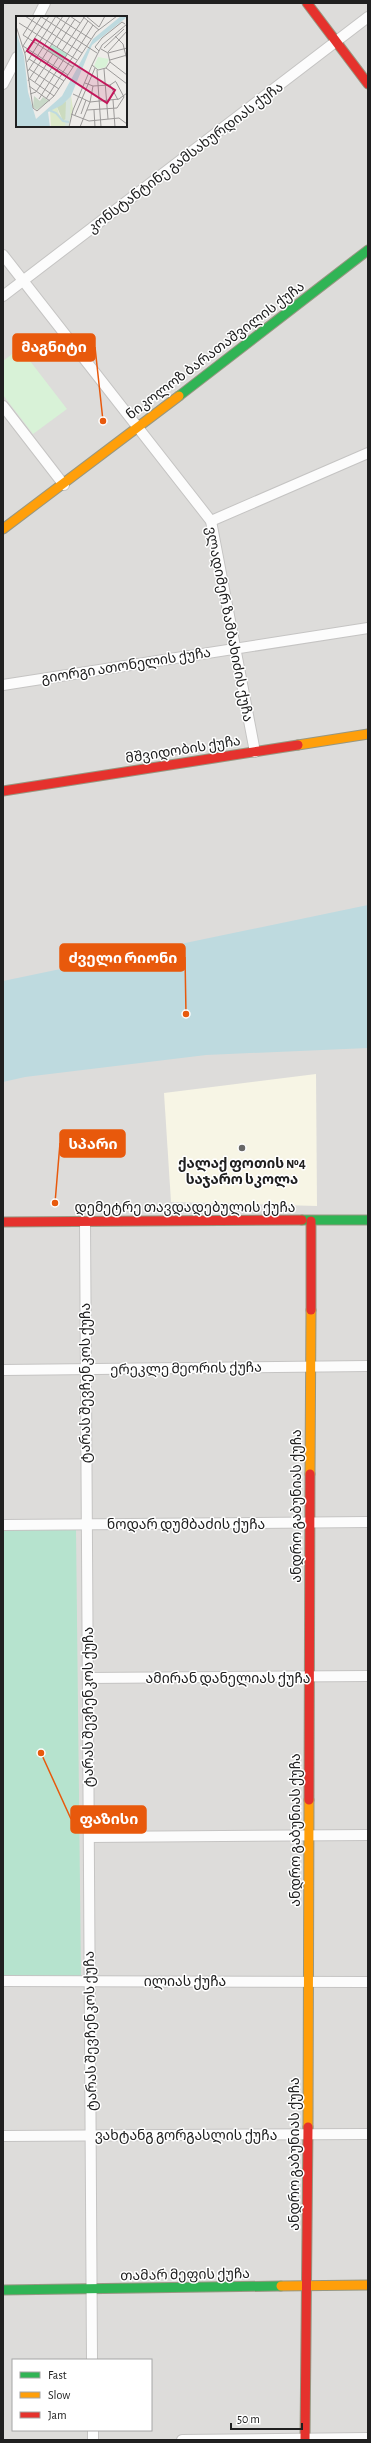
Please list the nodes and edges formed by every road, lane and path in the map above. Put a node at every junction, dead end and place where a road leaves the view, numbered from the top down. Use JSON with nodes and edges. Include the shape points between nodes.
{"nodes":[{"id":1,"x":45,"y":3,"type":"edge"},
{"id":2,"x":307,"y":3,"type":"edge"},
{"id":3,"x":38,"y":16,"type":"edge"},
{"id":4,"x":368,"y":17,"type":"edge"},
{"id":5,"x":336,"y":42,"type":"junction"},
{"id":6,"x":16,"y":59,"type":"edge"},
{"id":7,"x":3,"y":84,"type":"edge"},
{"id":8,"x":368,"y":84,"type":"edge"},
{"id":9,"x":368,"y":250,"type":"edge"},
{"id":10,"x":3,"y":255,"type":"edge"},
{"id":11,"x":23,"y":281,"type":"junction"},
{"id":12,"x":3,"y":296,"type":"edge"},
{"id":13,"x":3,"y":406,"type":"edge"},
{"id":14,"x":136,"y":428,"type":"junction"},
{"id":15,"x":368,"y":453,"type":"edge"},
{"id":16,"x":64,"y":485,"type":"junction"},
{"id":17,"x":211,"y":521,"type":"junction"},
{"id":18,"x":3,"y":529,"type":"edge"},
{"id":19,"x":368,"y":628,"type":"edge"},
{"id":20,"x":235,"y":648,"type":"junction"},
{"id":21,"x":3,"y":685,"type":"edge"},
{"id":22,"x":368,"y":734,"type":"edge"},
{"id":23,"x":255,"y":752,"type":"junction"},
{"id":24,"x":3,"y":791,"type":"edge"},
{"id":25,"x":368,"y":1220,"type":"edge"},
{"id":26,"x":311,"y":1221,"type":"junction"},
{"id":27,"x":3,"y":1222,"type":"edge"},
{"id":28,"x":85,"y":1222,"type":"junction"},
{"id":29,"x":310,"y":1366,"type":"junction"},
{"id":30,"x":368,"y":1366,"type":"edge"},
{"id":31,"x":3,"y":1370,"type":"edge"},
{"id":32,"x":85,"y":1370,"type":"junction"},
{"id":33,"x":368,"y":1522,"type":"edge"},
{"id":34,"x":310,"y":1523,"type":"junction"},
{"id":35,"x":3,"y":1525,"type":"edge"},
{"id":36,"x":86,"y":1525,"type":"junction"},
{"id":37,"x":368,"y":1676,"type":"edge"},
{"id":38,"x":310,"y":1677,"type":"junction"},
{"id":39,"x":88,"y":1678,"type":"junction"},
{"id":40,"x":368,"y":1835,"type":"edge"},
{"id":41,"x":309,"y":1836,"type":"junction"},
{"id":42,"x":89,"y":1837,"type":"junction"},
{"id":43,"x":3,"y":1981,"type":"edge"},
{"id":44,"x":90,"y":1981,"type":"junction"},
{"id":45,"x":309,"y":1981,"type":"junction"},
{"id":46,"x":368,"y":1982,"type":"edge"},
{"id":47,"x":308,"y":2134,"type":"junction"},
{"id":48,"x":368,"y":2134,"type":"edge"},
{"id":49,"x":3,"y":2136,"type":"edge"},
{"id":50,"x":91,"y":2136,"type":"junction"},
{"id":51,"x":368,"y":2285,"type":"edge"},
{"id":52,"x":308,"y":2286,"type":"junction"},
{"id":53,"x":3,"y":2290,"type":"edge"},
{"id":54,"x":92,"y":2290,"type":"junction"},
{"id":55,"x":92,"y":2359,"type":"edge"},
{"id":56,"x":368,"y":2438,"type":"edge"},
{"id":57,"x":182,"y":2440,"type":"edge"},
{"id":58,"x":305,"y":2440,"type":"edge"}],
"edges":[{"from":1,"to":3,"type":"street"},
{"from":2,"to":5,"type":"street"},
{"from":4,"to":5,"type":"street","name":"კონსტანტინე გამსახურდიას ქუჩა"},
{"from":5,"to":8,"type":"street"},
{"from":5,"to":11,"type":"street","name":"კონსტანტინე გამსახურდიას ქუჩა"},
{"from":6,"to":7,"type":"street"},
{"from":9,"to":14,"type":"street","name":"ნიკოლოზ ბარათაშვილის ქუჩა"},
{"from":10,"to":11,"type":"street","name":"ვლადიმერ ზამბახიძის ქუჩა"},
{"from":11,"to":12,"type":"street","name":"კონსტანტინე გამსახურდიას ქუჩა"},
{"from":11,"to":14,"type":"street","name":"ვლადიმერ ზამბახიძის ქუჩა"},
{"from":13,"to":16,"type":"street"},
{"from":14,"to":16,"type":"street","name":"ნიკოლოზ ბარათაშვილის ქუჩა"},
{"from":14,"to":17,"type":"street","name":"ვლადიმერ ზამბახიძის ქუჩა"},
{"from":15,"to":17,"type":"street"},
{"from":16,"to":18,"type":"street","name":"ნიკოლოზ ბარათაშვილის ქუჩა"},
{"from":17,"to":20,"type":"street","name":"ვლადიმერ ზამბახიძის ქუჩა"},
{"from":19,"to":20,"type":"street","name":"გიორგი ათონელის ქუჩა"},
{"from":20,"to":21,"type":"street","name":"გიორგი ათონელის ქუჩა"},
{"from":20,"to":23,"type":"street","name":"ვლადიმერ ზამბახიძის ქუჩა"},
{"from":22,"to":23,"type":"street","name":"მშვიდობის ქუჩა"},
{"from":23,"to":24,"type":"street","name":"მშვიდობის ქუჩა"},
{"from":25,"to":26,"type":"street","name":"დემეტრე თავდადებულის ქუჩა"},
{"from":26,"to":28,"type":"street","name":"დემეტრე თავდადებულის ქუჩა"},
{"from":26,"to":29,"type":"street","name":"ანდრო გაბუნიას ქუჩა"},
{"from":27,"to":28,"type":"street","name":"დემეტრე თავდადებულის ქუჩა"},
{"from":28,"to":32,"type":"street","name":"ტარას შევჩენკოს ქუჩა"},
{"from":29,"to":30,"type":"street","name":"ერეკლე მეორის ქუჩა"},
{"from":29,"to":32,"type":"street","name":"ერეკლე მეორის ქუჩა"},
{"from":29,"to":34,"type":"street","name":"ანდრო გაბუნიას ქუჩა"},
{"from":31,"to":32,"type":"street","name":"ერეკლე მეორის ქუჩა"},
{"from":32,"to":36,"type":"street","name":"ტარას შევჩენკოს ქუჩა"},
{"from":33,"to":34,"type":"street","name":"ნოდარ დუმბაძის ქუჩა"},
{"from":34,"to":36,"type":"street","name":"ნოდარ დუმბაძის ქუჩა"},
{"from":34,"to":38,"type":"street","name":"ანდრო გაბუნიას ქუჩა"},
{"from":35,"to":36,"type":"street","name":"ნოდარ დუმბაძის ქუჩა"},
{"from":36,"to":39,"type":"street","name":"ტარას შევჩენკოს ქუჩა"},
{"from":37,"to":38,"type":"street","name":"ამირან დანელიას ქუჩა"},
{"from":38,"to":39,"type":"street","name":"ამირან დანელიას ქუჩა"},
{"from":38,"to":41,"type":"street","name":"ანდრო გაბუნიას ქუჩა"},
{"from":39,"to":42,"type":"street","name":"ტარას შევჩენკოს ქუჩა"},
{"from":40,"to":41,"type":"street"},
{"from":41,"to":42,"type":"street"},
{"from":41,"to":45,"type":"street","name":"ანდრო გაბუნიას ქუჩა"},
{"from":42,"to":44,"type":"street","name":"ტარას შევჩენკოს ქუჩა"},
{"from":43,"to":44,"type":"street","name":"ილიას ქუჩა"},
{"from":44,"to":45,"type":"street","name":"ილიას ქუჩა"},
{"from":44,"to":50,"type":"street","name":"ტარას შევჩენკოს ქუჩა"},
{"from":45,"to":46,"type":"street","name":"ილიას ქუჩა"},
{"from":45,"to":47,"type":"street","name":"ანდრო გაბუნიას ქუჩა"},
{"from":47,"to":48,"type":"street","name":"ვახტანგ გორგასლის ქუჩა"},
{"from":47,"to":50,"type":"street","name":"ვახტანგ გორგასლის ქუჩა"},
{"from":47,"to":52,"type":"street","name":"ანდრო გაბუნიას ქუჩა"},
{"from":49,"to":50,"type":"street","name":"ვახტანგ გორგასლის ქუჩა"},
{"from":50,"to":54,"type":"street","name":"ტარას შევჩენკოს ქუჩა"},
{"from":51,"to":52,"type":"street","name":"თამარ მეფის ქუჩა"},
{"from":52,"to":54,"type":"street","name":"თამარ მეფის ქუჩა"},
{"from":52,"to":58,"type":"street","name":"ანდრო გაბუნიას ქუჩა"},
{"from":53,"to":54,"type":"street","name":"თამარ მეფის ქუჩა"},
{"from":54,"to":55,"type":"street","name":"ტარას შევჩენკოს ქუჩა"},
{"from":56,"to":58,"type":"street"},
{"from":57,"to":58,"type":"street"}]}
